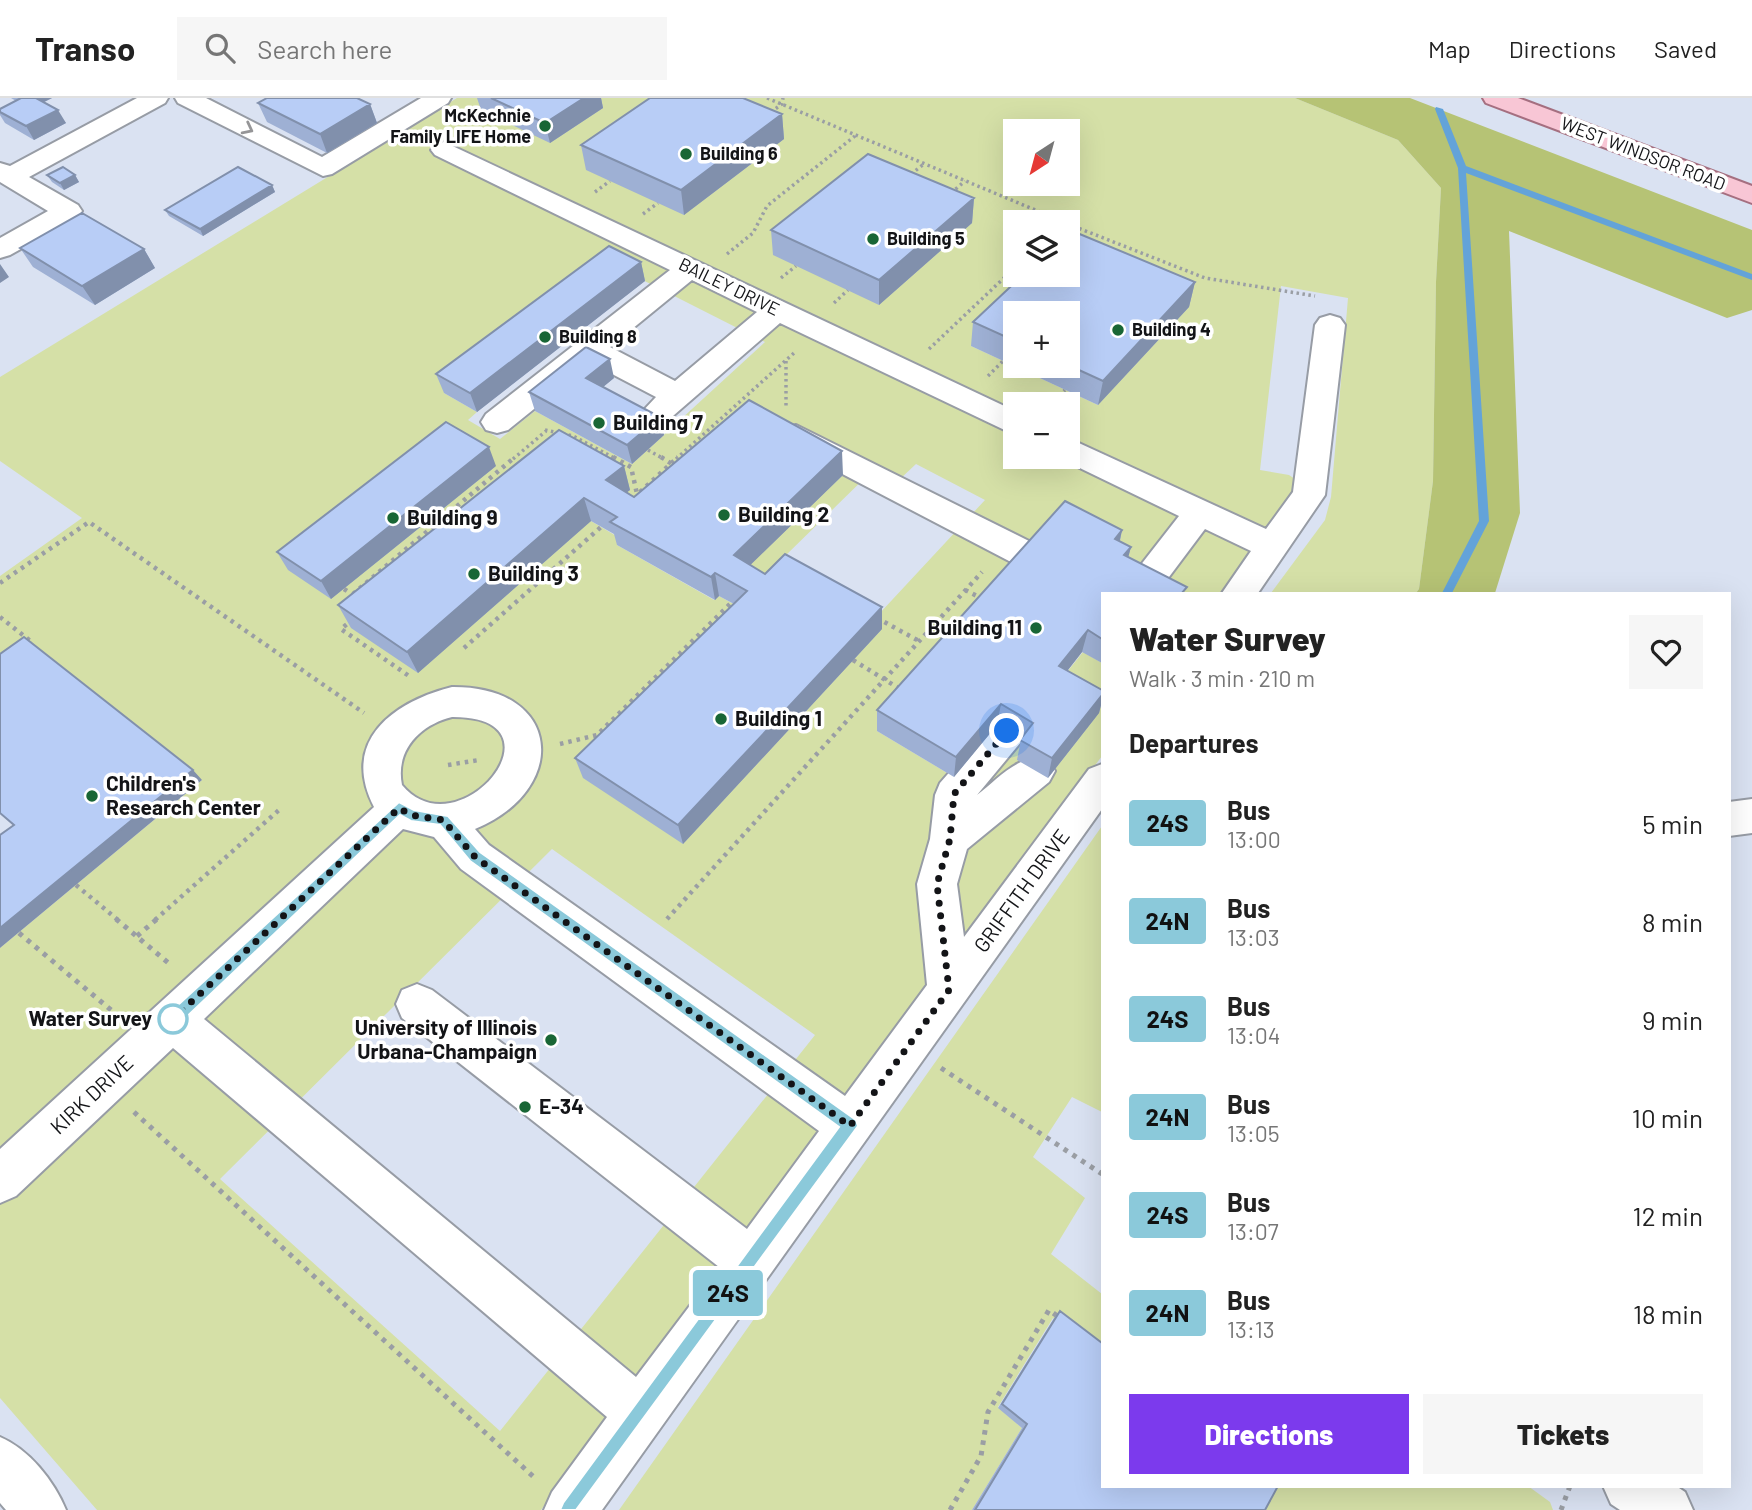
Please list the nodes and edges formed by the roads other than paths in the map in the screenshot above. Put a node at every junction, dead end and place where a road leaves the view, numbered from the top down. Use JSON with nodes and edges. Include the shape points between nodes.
{"nodes":[{"id":1,"x":156,"y":98,"type":"edge"},
{"id":2,"x":187,"y":98,"type":"edge"},
{"id":3,"x":439,"y":98,"type":"edge"},
{"id":4,"x":1495,"y":98,"type":"edge"},
{"id":5,"x":444,"y":150,"type":"dead end"},
{"id":6,"x":13,"y":179,"type":"edge"},
{"id":7,"x":1752,"y":195,"type":"edge"},
{"id":8,"x":0,"y":205,"type":"edge"},
{"id":9,"x":0,"y":249,"type":"edge"},
{"id":10,"x":690,"y":268,"type":"junction"},
{"id":11,"x":777,"y":310,"type":"junction"},
{"id":12,"x":1325,"y":311,"type":"road end"},
{"id":13,"x":589,"y":348,"type":"junction"},
{"id":14,"x":677,"y":395,"type":"junction"},
{"id":15,"x":654,"y":414,"type":"edge"},
{"id":16,"x":503,"y":417,"type":"road end"},
{"id":17,"x":1003,"y":418,"type":"edge"},
{"id":18,"x":786,"y":431,"type":"edge"},
{"id":19,"x":1080,"y":455,"type":"edge"},
{"id":20,"x":1200,"y":512,"type":"junction"},
{"id":21,"x":1273,"y":547,"type":"junction"},
{"id":22,"x":1021,"y":552,"type":"edge"},
{"id":23,"x":1141,"y":589,"type":"edge"},
{"id":24,"x":1240,"y":592,"type":"edge"},
{"id":25,"x":1007,"y":731,"type":"edge"},
{"id":26,"x":1036,"y":771,"type":"edge"},
{"id":27,"x":1101,"y":781,"type":"edge"},
{"id":28,"x":399,"y":808,"type":"junction"},
{"id":29,"x":1752,"y":816,"type":"edge"},
{"id":30,"x":1731,"y":819,"type":"edge"},
{"id":31,"x":443,"y":820,"type":"junction"},
{"id":32,"x":950,"y":839,"type":"junction"},
{"id":33,"x":949,"y":990,"type":"junction"},
{"id":34,"x":417,"y":1004,"type":"dead end"},
{"id":35,"x":173,"y":1020,"type":"junction"},
{"id":36,"x":850,"y":1126,"type":"junction"},
{"id":37,"x":0,"y":1181,"type":"edge"},
{"id":38,"x":751,"y":1262,"type":"junction"},
{"id":39,"x":640,"y":1413,"type":"junction"},
{"id":40,"x":0,"y":1463,"type":"edge"},
{"id":41,"x":1632,"y":1488,"type":"edge"},
{"id":42,"x":558,"y":1499,"type":"edge"},
{"id":43,"x":40,"y":1510,"type":"edge"},
{"id":44,"x":1667,"y":1510,"type":"edge"}],
"edges":[{"from":1,"to":6,"type":"street"},
{"from":2,"to":3,"type":"street","one_way":true,"via":[[323,168]]},
{"from":4,"to":7,"type":"main road","name":"WEST WINDSOR ROAD"},
{"from":5,"to":10,"type":"street","name":"BAILEY DRIVE"},
{"from":6,"to":8,"type":"street"},
{"from":6,"to":9,"type":"street","via":[[68,211]]},
{"from":10,"to":11,"type":"street","name":"BAILEY DRIVE"},
{"from":10,"to":13,"type":"street"},
{"from":11,"to":14,"type":"street"},
{"from":11,"to":17,"type":"street","name":"BAILEY DRIVE"},
{"from":12,"to":21,"type":"street","via":[[1309,495]]},
{"from":13,"to":14,"type":"street"},
{"from":13,"to":16,"type":"street"},
{"from":14,"to":15,"type":"street"},
{"from":18,"to":22,"type":"street"},
{"from":19,"to":20,"type":"street"},
{"from":20,"to":21,"type":"street"},
{"from":20,"to":23,"type":"street"},
{"from":21,"to":24,"type":"street"},
{"from":25,"to":32,"type":"street","via":[[954,794]]},
{"from":26,"to":32,"type":"street"},
{"from":27,"to":33,"type":"street","name":"GRIFFITH DRIVE"},
{"from":28,"to":31,"type":"street","via":[[411,815]]},
{"from":28,"to":31,"type":"street","via":[[386,793],[380,775],[382,755],[392,736],[429,708],[452,702],[495,707],[511,718],[521,734],[520,772],[490,805]]},
{"from":28,"to":35,"type":"street","name":"KIRK DRIVE"},
{"from":29,"to":30,"type":"street"},
{"from":31,"to":36,"type":"street","via":[[475,857]]},
{"from":32,"to":33,"type":"street","via":[[937,884]]},
{"from":33,"to":36,"type":"street","name":"GRIFFITH DRIVE"},
{"from":34,"to":38,"type":"street"},
{"from":35,"to":37,"type":"street","name":"KIRK DRIVE"},
{"from":35,"to":39,"type":"street"},
{"from":36,"to":38,"type":"street","name":"GRIFFITH DRIVE"},
{"from":38,"to":39,"type":"street","name":"GRIFFITH DRIVE"},
{"from":39,"to":42,"type":"street","name":"GRIFFITH DRIVE"},
{"from":40,"to":43,"type":"street"},
{"from":41,"to":44,"type":"street"}]}
